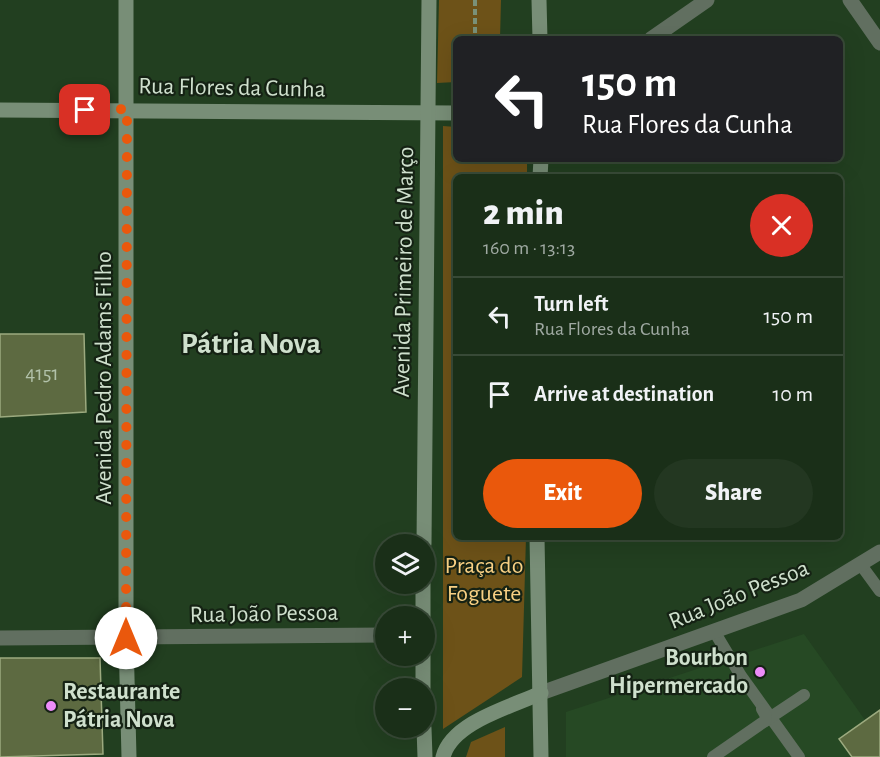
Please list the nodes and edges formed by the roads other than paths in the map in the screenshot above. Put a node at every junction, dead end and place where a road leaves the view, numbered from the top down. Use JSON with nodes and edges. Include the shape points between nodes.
{"nodes":[{"id":1,"x":126,"y":0,"type":"edge"},
{"id":2,"x":429,"y":0,"type":"edge"},
{"id":3,"x":539,"y":0,"type":"edge"},
{"id":4,"x":707,"y":0,"type":"edge"},
{"id":5,"x":850,"y":0,"type":"edge"},
{"id":6,"x":540,"y":36,"type":"edge"},
{"id":7,"x":655,"y":36,"type":"edge"},
{"id":8,"x":880,"y":43,"type":"edge"},
{"id":9,"x":127,"y":109,"type":"junction"},
{"id":10,"x":0,"y":110,"type":"edge"},
{"id":11,"x":428,"y":113,"type":"junction"},
{"id":12,"x":453,"y":113,"type":"edge"},
{"id":13,"x":424,"y":534,"type":"edge"},
{"id":14,"x":537,"y":540,"type":"edge"},
{"id":15,"x":880,"y":552,"type":"edge"},
{"id":16,"x":861,"y":565,"type":"junction"},
{"id":17,"x":880,"y":591,"type":"edge"},
{"id":18,"x":714,"y":631,"type":"junction"},
{"id":19,"x":375,"y":635,"type":"edge"},
{"id":20,"x":0,"y":638,"type":"edge"},
{"id":21,"x":126,"y":638,"type":"junction"},
{"id":22,"x":541,"y":693,"type":"junction"},
{"id":23,"x":804,"y":695,"type":"dead end"},
{"id":24,"x":768,"y":719,"type":"junction"},
{"id":25,"x":424,"y":738,"type":"edge"},
{"id":26,"x":798,"y":755,"type":"edge"},
{"id":27,"x":129,"y":757,"type":"edge"},
{"id":28,"x":425,"y":757,"type":"edge"},
{"id":29,"x":443,"y":757,"type":"edge"},
{"id":30,"x":541,"y":757,"type":"edge"},
{"id":31,"x":713,"y":757,"type":"edge"}],
"edges":[{"from":1,"to":9,"type":"main road","name":"Avenida Pedro Adams Filho"},
{"from":2,"to":11,"type":"main road","name":"Avenida Primeiro de Março"},
{"from":3,"to":6,"type":"main road"},
{"from":4,"to":7,"type":"street"},
{"from":5,"to":8,"type":"street"},
{"from":9,"to":10,"type":"main road","name":"Rua Flores da Cunha"},
{"from":9,"to":11,"type":"main road","name":"Rua Flores da Cunha"},
{"from":9,"to":21,"type":"main road","name":"Avenida Pedro Adams Filho"},
{"from":11,"to":12,"type":"main road","name":"Rua Flores da Cunha"},
{"from":11,"to":13,"type":"main road","name":"Avenida Primeiro de Março"},
{"from":14,"to":22,"type":"main road"},
{"from":15,"to":16,"type":"street","name":"Rua João Pessoa"},
{"from":16,"to":17,"type":"lane"},
{"from":16,"to":18,"type":"street","name":"Rua João Pessoa","via":[[801,600]]},
{"from":18,"to":22,"type":"street","name":"Rua João Pessoa"},
{"from":18,"to":24,"type":"lane"},
{"from":19,"to":21,"type":"street","name":"Rua João Pessoa"},
{"from":20,"to":21,"type":"street","name":"Rua João Pessoa"},
{"from":21,"to":27,"type":"main road","name":"Avenida Pedro Adams Filho"},
{"from":22,"to":29,"type":"main road","via":[[469,725],[454,736]]},
{"from":22,"to":30,"type":"main road"},
{"from":23,"to":24,"type":"lane"},
{"from":24,"to":26,"type":"lane"},
{"from":24,"to":31,"type":"lane"},
{"from":25,"to":28,"type":"main road"}]}
